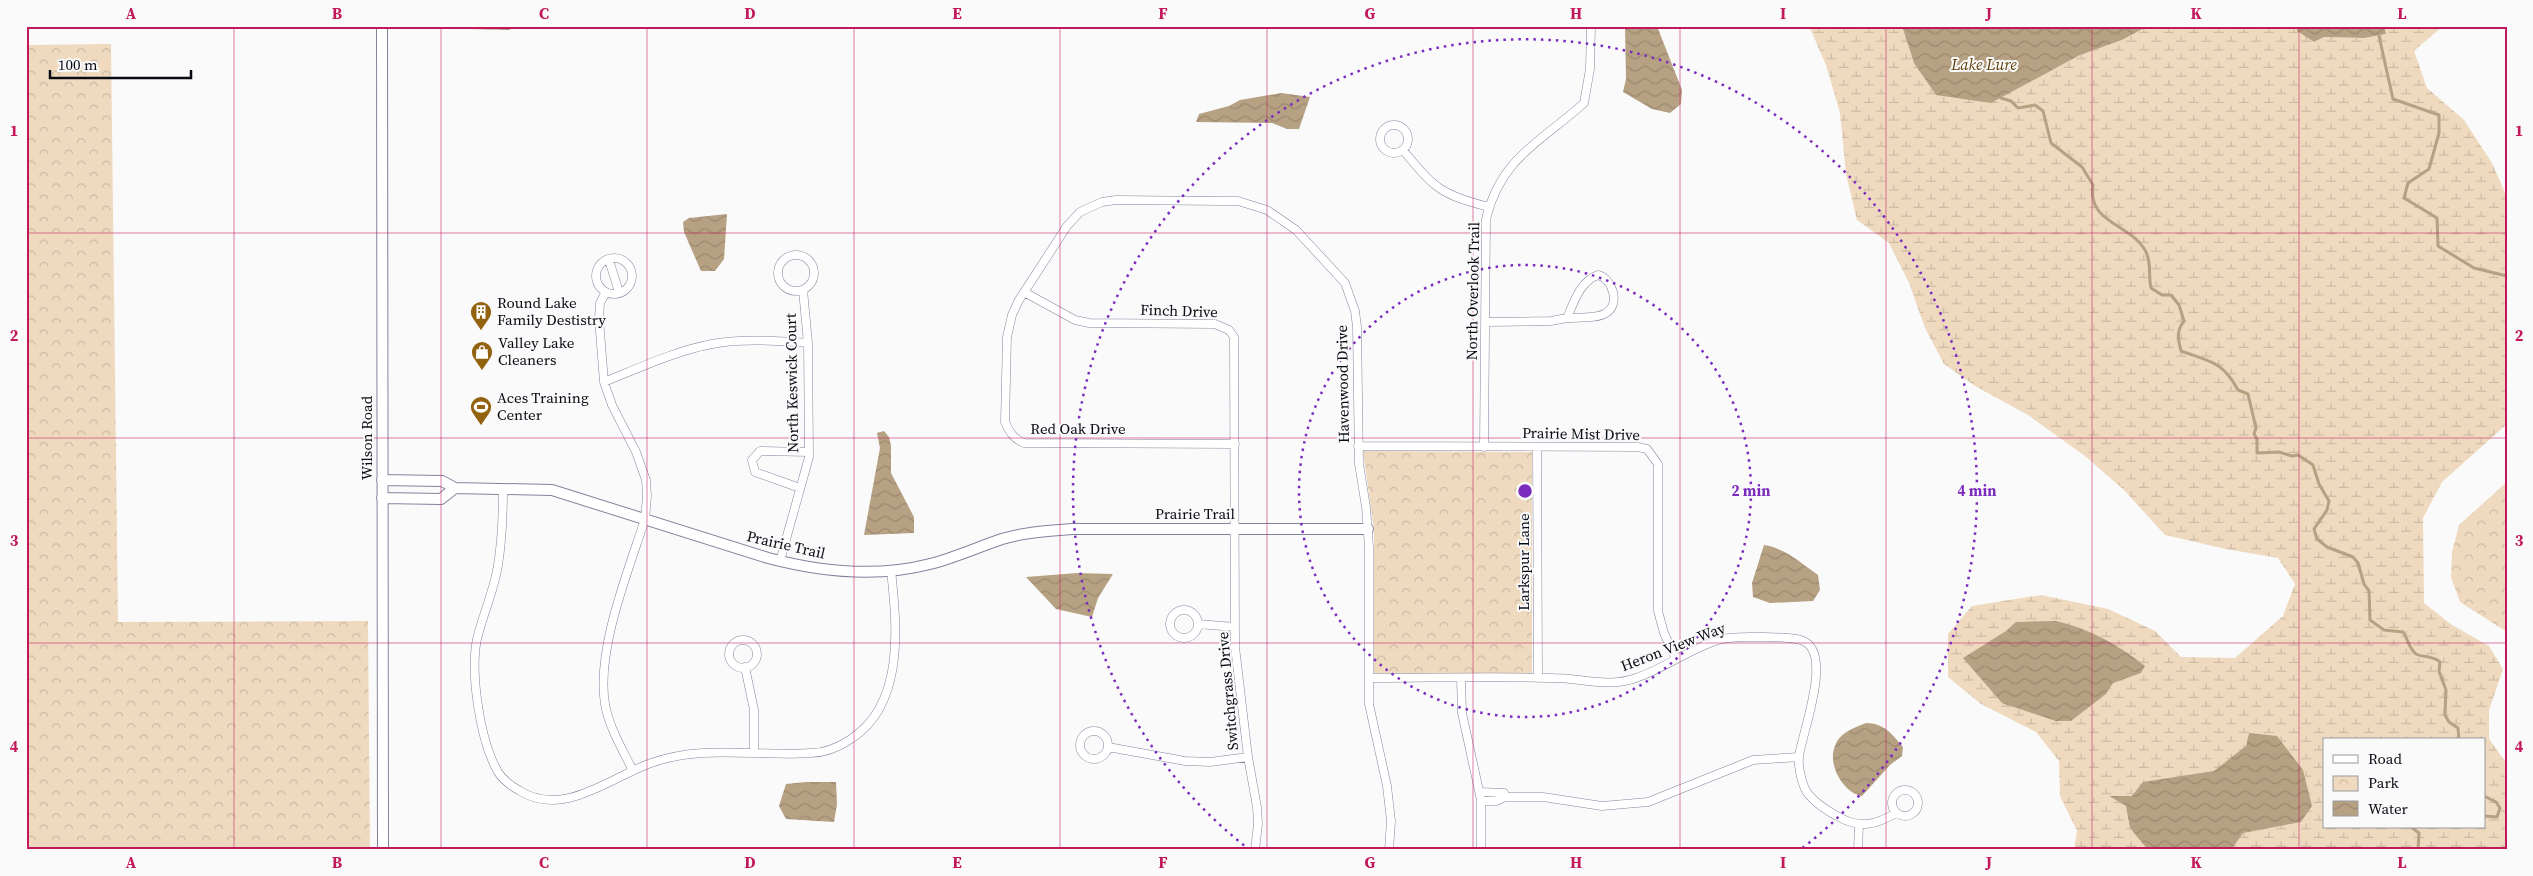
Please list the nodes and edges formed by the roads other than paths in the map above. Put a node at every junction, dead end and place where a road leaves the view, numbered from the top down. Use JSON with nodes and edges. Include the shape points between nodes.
{"nodes":[{"id":1,"x":382,"y":26,"type":"edge"},
{"id":2,"x":1591,"y":26,"type":"edge"},
{"id":3,"x":1403,"y":150,"type":"dead end"},
{"id":4,"x":1489,"y":207,"type":"junction"},
{"id":5,"x":609,"y":260,"type":"junction"},
{"id":6,"x":803,"y":290,"type":"junction"},
{"id":7,"x":606,"y":292,"type":"junction"},
{"id":8,"x":620,"y":292,"type":"junction"},
{"id":9,"x":1024,"y":292,"type":"junction"},
{"id":10,"x":1567,"y":318,"type":"junction"},
{"id":11,"x":1487,"y":322,"type":"junction"},
{"id":12,"x":808,"y":343,"type":"junction"},
{"id":13,"x":604,"y":382,"type":"junction"},
{"id":14,"x":1235,"y":444,"type":"junction"},
{"id":15,"x":1358,"y":446,"type":"junction"},
{"id":16,"x":1484,"y":447,"type":"junction"},
{"id":17,"x":1537,"y":447,"type":"junction"},
{"id":18,"x":809,"y":452,"type":"junction"},
{"id":19,"x":382,"y":480,"type":"junction"},
{"id":20,"x":455,"y":488,"type":"junction"},
{"id":21,"x":800,"y":488,"type":"junction"},
{"id":22,"x":503,"y":489,"type":"junction"},
{"id":23,"x":382,"y":498,"type":"junction"},
{"id":24,"x":645,"y":519,"type":"junction"},
{"id":25,"x":1235,"y":529,"type":"junction"},
{"id":26,"x":1368,"y":530,"type":"junction"},
{"id":27,"x":780,"y":562,"type":"junction"},
{"id":28,"x":891,"y":570,"type":"junction"},
{"id":29,"x":1198,"y":624,"type":"dead end"},
{"id":30,"x":1235,"y":627,"type":"junction"},
{"id":31,"x":1676,"y":660,"type":"junction"},
{"id":32,"x":745,"y":667,"type":"dead end"},
{"id":33,"x":1369,"y":678,"type":"junction"},
{"id":34,"x":1461,"y":678,"type":"junction"},
{"id":35,"x":1538,"y":678,"type":"junction"},
{"id":36,"x":1108,"y":747,"type":"dead end"},
{"id":37,"x":754,"y":752,"type":"junction"},
{"id":38,"x":1248,"y":757,"type":"junction"},
{"id":39,"x":1799,"y":757,"type":"junction"},
{"id":40,"x":633,"y":771,"type":"junction"},
{"id":41,"x":1480,"y":792,"type":"junction"},
{"id":42,"x":1505,"y":797,"type":"junction"},
{"id":43,"x":1481,"y":801,"type":"junction"},
{"id":44,"x":1896,"y":813,"type":"dead end"},
{"id":45,"x":1859,"y":824,"type":"junction"},
{"id":46,"x":383,"y":850,"type":"edge"},
{"id":47,"x":1255,"y":850,"type":"edge"},
{"id":48,"x":1389,"y":850,"type":"edge"},
{"id":49,"x":1481,"y":850,"type":"edge"},
{"id":50,"x":1858,"y":850,"type":"edge"}],
"edges":[{"from":1,"to":19,"type":"street","name":"Wilson Road"},
{"from":2,"to":4,"type":"street","name":"North Overlook Trail","via":[[1590,69],[1584,103],[1522,154],[1499,181]]},
{"from":3,"to":4,"type":"street","via":[[1441,190],[1457,199]]},
{"from":4,"to":11,"type":"street","name":"North Overlook Trail","via":[[1486,219]]},
{"from":5,"to":7,"type":"street","via":[[600,266],[596,275]]},
{"from":5,"to":8,"type":"street"},
{"from":5,"to":8,"type":"street","via":[[622,259],[632,271],[631,282]]},
{"from":6,"to":6,"type":"street","via":[[812,282],[814,270],[809,259],[791,255],[778,267],[778,279],[791,291]]},
{"from":6,"to":12,"type":"street","name":"North Keswick Court"},
{"from":7,"to":8,"type":"street"},
{"from":7,"to":13,"type":"street","via":[[600,303],[599,319]]},
{"from":9,"to":14,"type":"street","name":"Finch Drive","via":[[1061,314],[1088,323],[1215,324],[1229,330],[1236,343]]},
{"from":9,"to":14,"type":"street","name":"Red Oak Drive","via":[[1012,315],[1007,337],[1006,422],[1009,433],[1016,440],[1024,443]]},
{"from":9,"to":15,"type":"street","name":"Havenwood Drive","via":[[1067,226],[1080,212],[1102,202],[1223,200],[1267,210],[1296,230],[1345,283],[1357,327]]},
{"from":10,"to":10,"type":"street","via":[[1589,278],[1604,277],[1614,296],[1612,307],[1606,313]]},
{"from":10,"to":11,"type":"street"},
{"from":11,"to":16,"type":"street","name":"North Overlook Trail"},
{"from":12,"to":13,"type":"street","via":[[713,344],[682,352]]},
{"from":12,"to":18,"type":"street","name":"North Keswick Court"},
{"from":13,"to":24,"type":"street","via":[[646,480]]},
{"from":14,"to":25,"type":"street","name":"Finch Drive"},
{"from":15,"to":16,"type":"street","name":"Prairie Mist Drive"},
{"from":15,"to":26,"type":"street","name":"Havenwood Drive"},
{"from":16,"to":17,"type":"street","name":"Prairie Mist Drive"},
{"from":17,"to":31,"type":"street","name":"Prairie Mist Drive","via":[[1638,447],[1653,455],[1658,464],[1658,611]]},
{"from":17,"to":35,"type":"street","name":"Larkspur Lane"},
{"from":18,"to":21,"type":"street","name":"North Keswick Court"},
{"from":18,"to":21,"type":"street","via":[[760,451],[752,460],[755,472]]},
{"from":19,"to":20,"type":"street","name":"Prairie Trail","via":[[442,481]]},
{"from":19,"to":23,"type":"street","name":"Wilson Road"},
{"from":20,"to":22,"type":"street","name":"Prairie Trail"},
{"from":20,"to":23,"type":"street","via":[[441,498]]},
{"from":21,"to":27,"type":"street","name":"North Keswick Court"},
{"from":22,"to":24,"type":"street","name":"Prairie Trail","via":[[552,490]]},
{"from":22,"to":40,"type":"street","via":[[498,565],[476,643],[481,726],[498,773],[524,794],[555,800],[584,794]]},
{"from":23,"to":46,"type":"street","name":"Wilson Road"},
{"from":24,"to":27,"type":"street","name":"Prairie Trail"},
{"from":24,"to":40,"type":"street","via":[[603,663],[609,721]]},
{"from":25,"to":26,"type":"street","name":"Prairie Trail"},
{"from":25,"to":28,"type":"street","name":"Prairie Trail","via":[[1073,528],[1030,532],[929,564]]},
{"from":25,"to":30,"type":"street","name":"Switchgrass Drive"},
{"from":26,"to":33,"type":"street","name":"Havenwood Drive"},
{"from":27,"to":28,"type":"street","name":"Prairie Trail","via":[[845,572]]},
{"from":28,"to":37,"type":"street","via":[[896,614],[895,652],[882,703],[870,724],[843,744],[826,751],[812,754]]},
{"from":29,"to":30,"type":"street"},
{"from":30,"to":38,"type":"street","name":"Switchgrass Drive"},
{"from":31,"to":35,"type":"street","name":"Heron View Way","via":[[1619,682]]},
{"from":31,"to":39,"type":"street","name":"Heron View Way","via":[[1706,645],[1738,637],[1789,637],[1811,646],[1815,655],[1813,700]]},
{"from":32,"to":37,"type":"street","via":[[754,710]]},
{"from":33,"to":34,"type":"street","name":"Heron View Way"},
{"from":33,"to":48,"type":"street","name":"Havenwood Drive","via":[[1369,704],[1387,786],[1391,821]]},
{"from":34,"to":35,"type":"street","name":"Heron View Way"},
{"from":34,"to":41,"type":"street","via":[[1462,713]]},
{"from":36,"to":38,"type":"street","via":[[1185,761],[1210,762]]},
{"from":37,"to":40,"type":"street","via":[[686,754]]},
{"from":38,"to":47,"type":"street","name":"Switchgrass Drive","via":[[1257,807]]},
{"from":39,"to":42,"type":"street","via":[[1753,760],[1648,802],[1602,806],[1542,797]]},
{"from":39,"to":45,"type":"street","via":[[1806,790],[1828,812]]},
{"from":41,"to":42,"type":"street","via":[[1500,791]]},
{"from":41,"to":43,"type":"street"},
{"from":42,"to":43,"type":"street","via":[[1498,801]]},
{"from":43,"to":49,"type":"street"},
{"from":44,"to":45,"type":"street","via":[[1879,823]]},
{"from":45,"to":50,"type":"street"}]}
